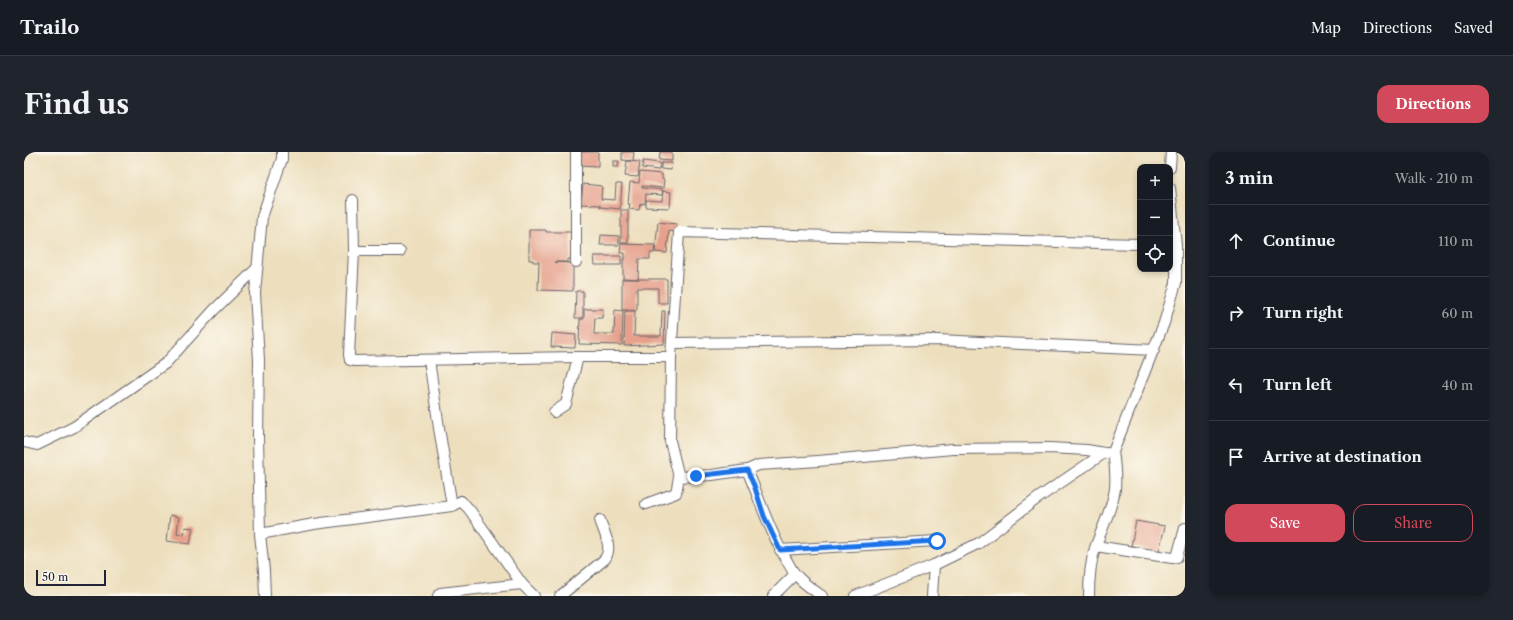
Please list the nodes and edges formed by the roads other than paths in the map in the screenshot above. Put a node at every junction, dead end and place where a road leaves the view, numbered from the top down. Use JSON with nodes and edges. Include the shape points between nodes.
{"nodes":[{"id":1,"x":282,"y":152,"type":"edge"},
{"id":2,"x":576,"y":152,"type":"edge"},
{"id":3,"x":1171,"y":152,"type":"edge"},
{"id":4,"x":1170,"y":164,"type":"edge"},
{"id":5,"x":353,"y":200,"type":"dead end"},
{"id":6,"x":1171,"y":200,"type":"edge"},
{"id":7,"x":1173,"y":236,"type":"edge"},
{"id":8,"x":1137,"y":244,"type":"edge"},
{"id":9,"x":1173,"y":245,"type":"edge"},
{"id":10,"x":354,"y":251,"type":"junction"},
{"id":11,"x":400,"y":251,"type":"dead end"},
{"id":12,"x":576,"y":262,"type":"dead end"},
{"id":13,"x":1181,"y":262,"type":"edge"},
{"id":14,"x":257,"y":268,"type":"junction"},
{"id":15,"x":672,"y":342,"type":"junction"},
{"id":16,"x":1154,"y":350,"type":"junction"},
{"id":17,"x":578,"y":357,"type":"junction"},
{"id":18,"x":671,"y":357,"type":"junction"},
{"id":19,"x":429,"y":360,"type":"junction"},
{"id":20,"x":554,"y":412,"type":"dead end"},
{"id":21,"x":24,"y":442,"type":"edge"},
{"id":22,"x":1109,"y":453,"type":"junction"},
{"id":23,"x":747,"y":470,"type":"junction"},
{"id":24,"x":678,"y":477,"type":"junction"},
{"id":25,"x":646,"y":504,"type":"dead end"},
{"id":26,"x":452,"y":506,"type":"junction"},
{"id":27,"x":600,"y":520,"type":"dead end"},
{"id":28,"x":1185,"y":528,"type":"edge"},
{"id":29,"x":260,"y":534,"type":"junction"},
{"id":30,"x":937,"y":541,"type":"dead end"},
{"id":31,"x":1096,"y":546,"type":"junction"},
{"id":32,"x":780,"y":550,"type":"junction"},
{"id":33,"x":934,"y":565,"type":"junction"},
{"id":34,"x":795,"y":574,"type":"junction"},
{"id":35,"x":522,"y":584,"type":"junction"},
{"id":36,"x":265,"y":596,"type":"edge"},
{"id":37,"x":438,"y":596,"type":"edge"},
{"id":38,"x":534,"y":596,"type":"edge"},
{"id":39,"x":560,"y":596,"type":"edge"},
{"id":40,"x":772,"y":596,"type":"edge"},
{"id":41,"x":822,"y":596,"type":"edge"},
{"id":42,"x":855,"y":596,"type":"edge"},
{"id":43,"x":932,"y":596,"type":"edge"},
{"id":44,"x":1089,"y":596,"type":"edge"}],
"edges":[{"from":1,"to":14,"type":"street","via":[[282,159],[262,217]]},
{"from":2,"to":12,"type":"street"},
{"from":3,"to":4,"type":"street"},
{"from":5,"to":10,"type":"street"},
{"from":6,"to":7,"type":"street"},
{"from":8,"to":15,"type":"street","via":[[679,232]]},
{"from":9,"to":13,"type":"street"},
{"from":10,"to":11,"type":"street"},
{"from":10,"to":19,"type":"street","via":[[350,360]]},
{"from":13,"to":16,"type":"street","via":[[1172,299]]},
{"from":14,"to":21,"type":"street","via":[[166,363],[74,427],[36,445]]},
{"from":14,"to":29,"type":"street","via":[[255,293],[259,360]]},
{"from":15,"to":16,"type":"street","via":[[938,340]]},
{"from":15,"to":18,"type":"street"},
{"from":16,"to":22,"type":"street"},
{"from":17,"to":18,"type":"street"},
{"from":17,"to":19,"type":"street"},
{"from":17,"to":20,"type":"street","via":[[566,404]]},
{"from":18,"to":24,"type":"street","via":[[670,441]]},
{"from":19,"to":26,"type":"street"},
{"from":22,"to":23,"type":"street","via":[[1049,448],[952,449],[759,465]]},
{"from":22,"to":31,"type":"street","via":[[1116,472],[1115,491]]},
{"from":22,"to":33,"type":"street","via":[[1038,498],[979,543]]},
{"from":23,"to":24,"type":"street"},
{"from":23,"to":32,"type":"street"},
{"from":24,"to":25,"type":"street","via":[[676,493]]},
{"from":26,"to":29,"type":"street","via":[[314,524]]},
{"from":26,"to":35,"type":"street","via":[[461,501],[469,509]]},
{"from":27,"to":39,"type":"street","via":[[609,546],[608,554]]},
{"from":28,"to":31,"type":"street","via":[[1177,557]]},
{"from":29,"to":36,"type":"street"},
{"from":30,"to":32,"type":"street"},
{"from":31,"to":44,"type":"street","via":[[1090,568]]},
{"from":32,"to":34,"type":"street"},
{"from":33,"to":42,"type":"street"},
{"from":33,"to":43,"type":"street"},
{"from":34,"to":40,"type":"street"},
{"from":34,"to":41,"type":"street"},
{"from":35,"to":37,"type":"street","via":[[440,593]]},
{"from":35,"to":38,"type":"street"}]}
